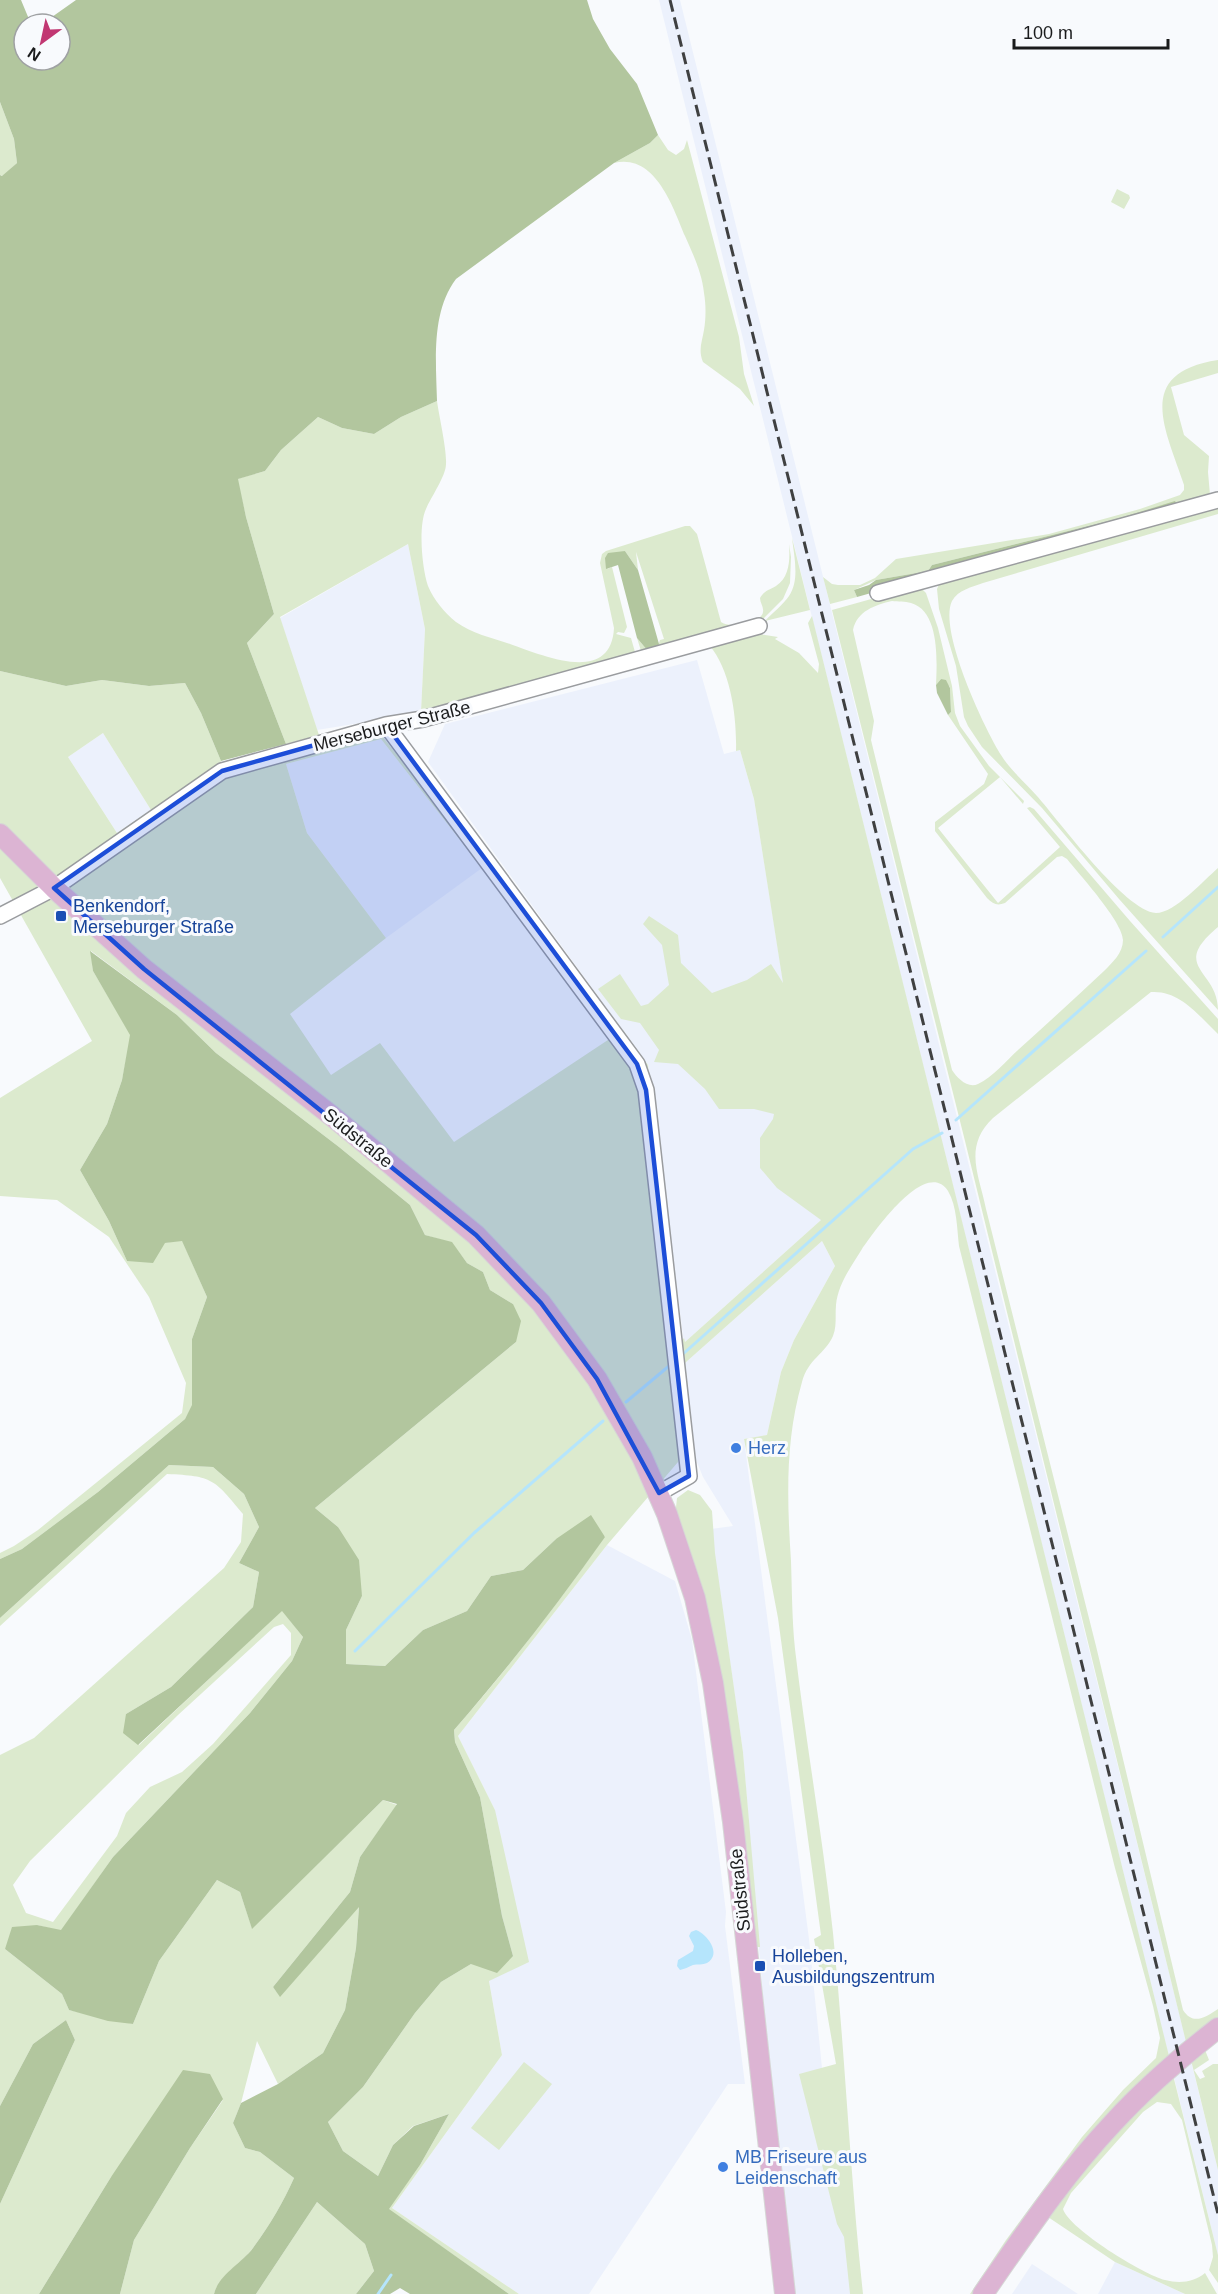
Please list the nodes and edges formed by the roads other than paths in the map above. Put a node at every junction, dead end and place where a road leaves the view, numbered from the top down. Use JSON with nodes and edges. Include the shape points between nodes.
{"nodes":[{"id":1,"x":1218,"y":500,"type":"edge"},
{"id":2,"x":878,"y":594,"type":"dead end"},
{"id":3,"x":759,"y":626,"type":"dead end"},
{"id":4,"x":386,"y":725,"type":"junction"},
{"id":5,"x":0,"y":834,"type":"edge"},
{"id":6,"x":54,"y":888,"type":"junction"},
{"id":7,"x":0,"y":916,"type":"edge"},
{"id":8,"x":658,"y":1493,"type":"junction"},
{"id":9,"x":1218,"y":2028,"type":"edge"},
{"id":10,"x":785,"y":2294,"type":"edge"},
{"id":11,"x":983,"y":2294,"type":"edge"}],
"edges":[{"from":1,"to":2,"type":"street"},
{"from":3,"to":4,"type":"street","name":"Merseburger Straße","via":[[423,719]]},
{"from":4,"to":6,"type":"street","name":"Merseburger Straße","via":[[222,771]]},
{"from":4,"to":8,"type":"street","via":[[637,1064],[646,1090],[688,1476]]},
{"from":5,"to":6,"type":"main road","name":"Südstraße"},
{"from":6,"to":7,"type":"street","name":"Merseburger Straße"},
{"from":6,"to":8,"type":"main road","name":"Südstraße","via":[[144,969],[476,1235],[541,1303],[597,1379]]},
{"from":8,"to":10,"type":"main road","name":"Südstraße","via":[[695,1598],[713,1683],[733,1822]]},
{"from":9,"to":11,"type":"main road","via":[[1179,2058],[1092,2146]]}]}
